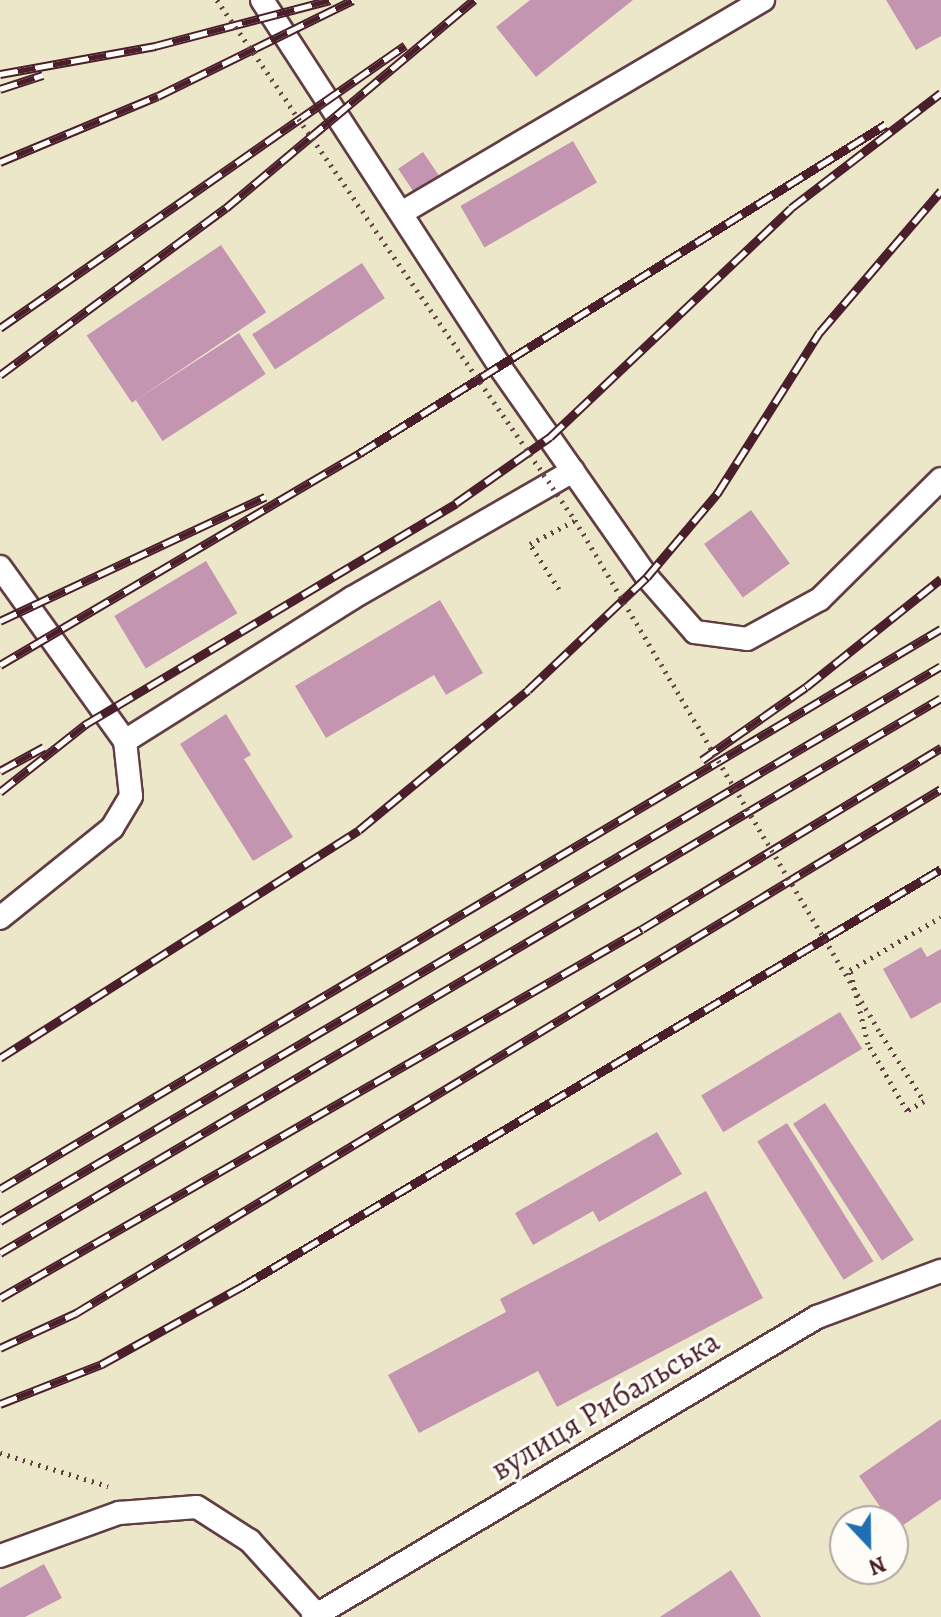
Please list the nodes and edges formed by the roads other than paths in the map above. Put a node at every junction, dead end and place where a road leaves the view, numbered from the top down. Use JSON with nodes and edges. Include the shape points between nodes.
{"nodes":[{"id":1,"x":262,"y":0,"type":"edge"},
{"id":2,"x":763,"y":0,"type":"edge"},
{"id":3,"x":403,"y":212,"type":"junction"},
{"id":4,"x":573,"y":471,"type":"junction"},
{"id":5,"x":941,"y":479,"type":"edge"},
{"id":6,"x":0,"y":567,"type":"edge"},
{"id":7,"x":125,"y":741,"type":"junction"},
{"id":8,"x":0,"y":918,"type":"edge"},
{"id":9,"x":941,"y":1271,"type":"edge"},
{"id":10,"x":0,"y":1556,"type":"edge"},
{"id":11,"x":316,"y":1616,"type":"edge"}],
"edges":[{"from":1,"to":3,"type":"lane","via":[[324,101]]},
{"from":2,"to":3,"type":"lane"},
{"from":3,"to":4,"type":"lane"},
{"from":4,"to":5,"type":"lane","via":[[647,577],[695,632],[747,639],[820,599]]},
{"from":4,"to":7,"type":"lane","via":[[352,598]]},
{"from":6,"to":7,"type":"lane"},
{"from":7,"to":8,"type":"lane","via":[[131,796],[112,828]]},
{"from":9,"to":11,"type":"lane","name":"вулиця Рибальська","via":[[817,1317]]},
{"from":10,"to":11,"type":"lane","via":[[119,1513],[197,1507],[250,1541]]}]}
